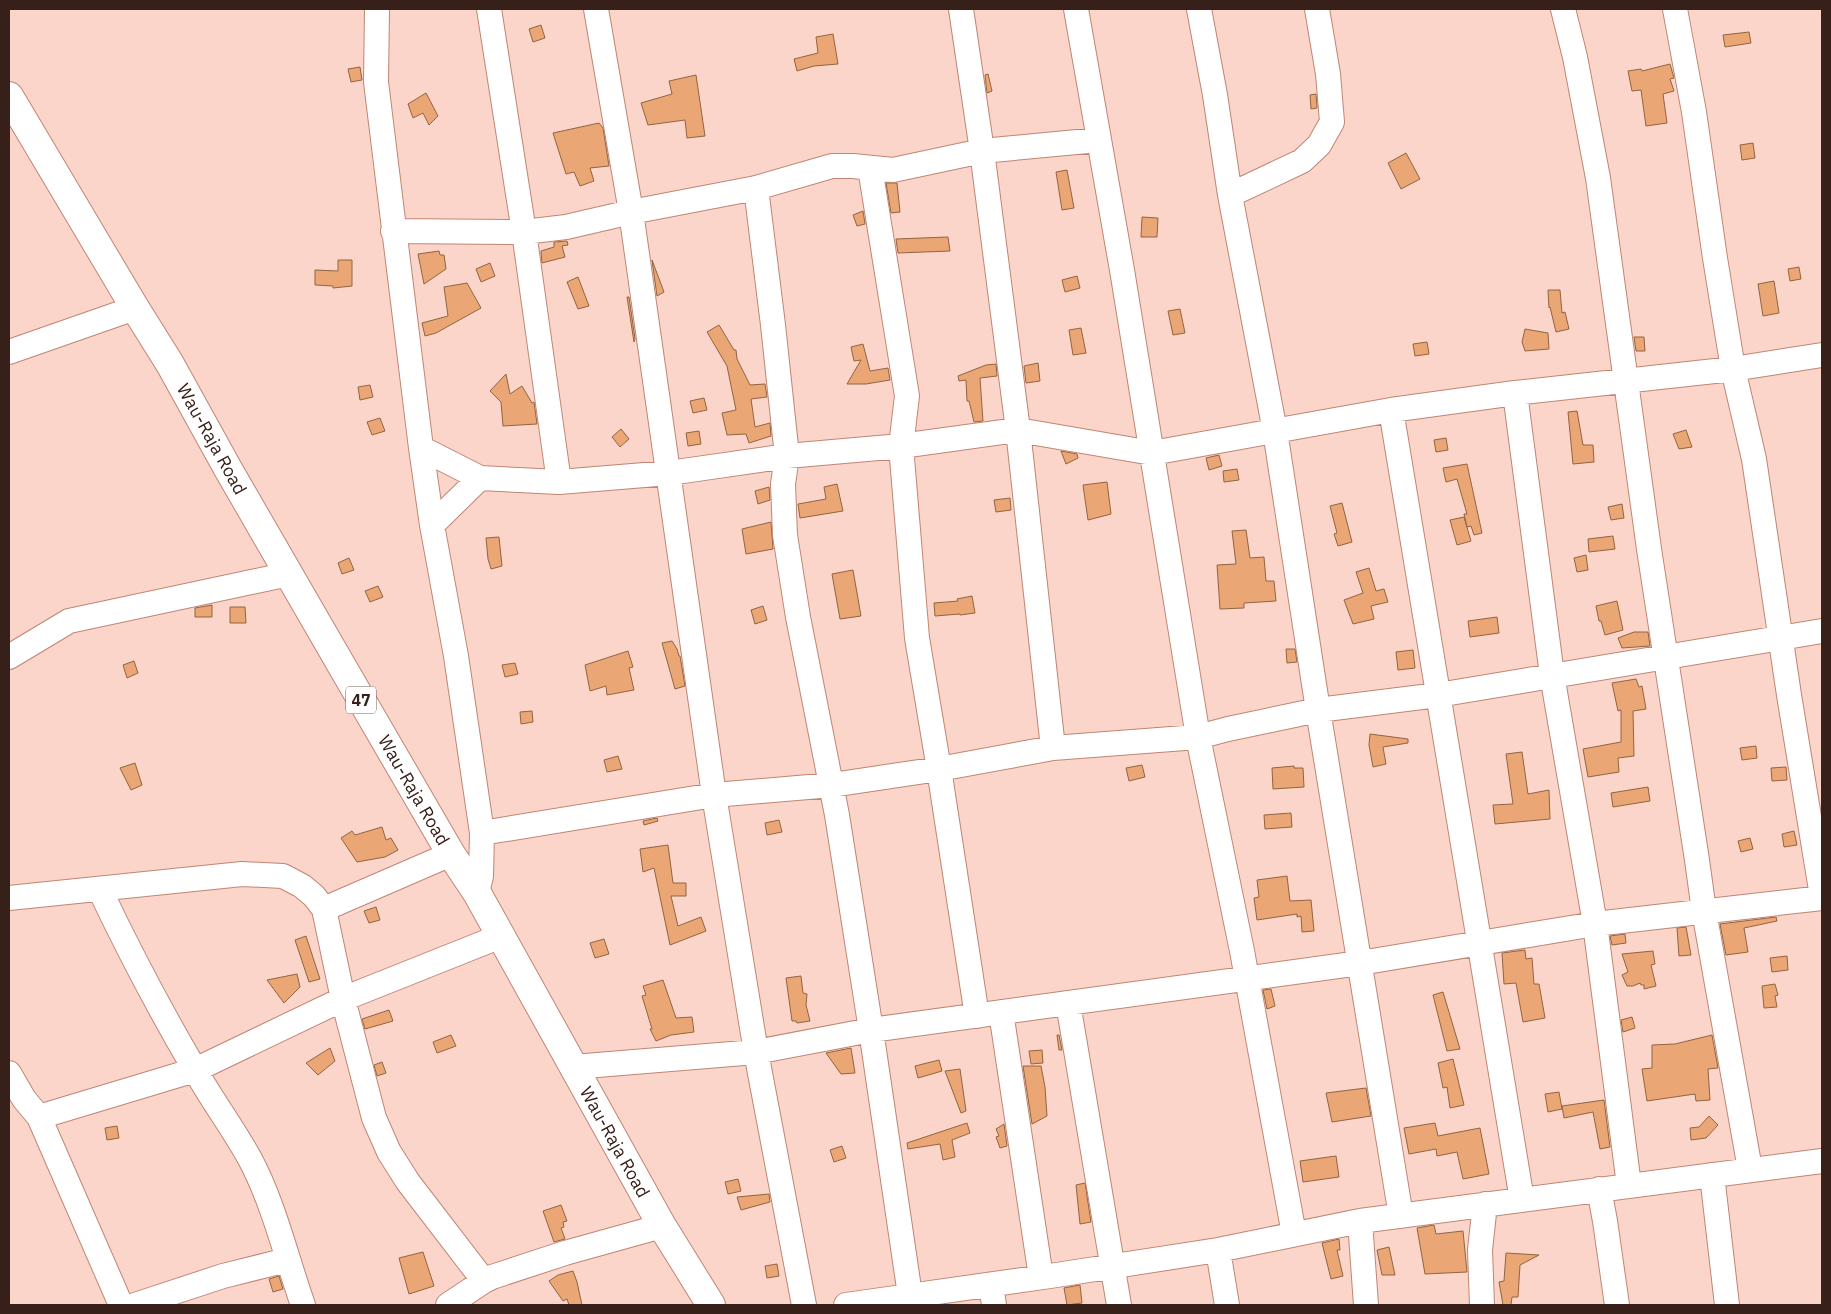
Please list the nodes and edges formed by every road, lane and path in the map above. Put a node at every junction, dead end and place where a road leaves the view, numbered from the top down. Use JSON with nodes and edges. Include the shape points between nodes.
{"nodes":[{"id":1,"x":377,"y":9,"type":"edge"},
{"id":2,"x":489,"y":9,"type":"edge"},
{"id":3,"x":596,"y":9,"type":"edge"},
{"id":4,"x":961,"y":9,"type":"edge"},
{"id":5,"x":1076,"y":9,"type":"edge"},
{"id":6,"x":1199,"y":9,"type":"edge"},
{"id":7,"x":1317,"y":9,"type":"edge"},
{"id":8,"x":1563,"y":9,"type":"edge"},
{"id":9,"x":1675,"y":9,"type":"edge"},
{"id":10,"x":9,"y":96,"type":"edge"},
{"id":11,"x":1098,"y":140,"type":"junction"},
{"id":12,"x":982,"y":151,"type":"junction"},
{"id":13,"x":870,"y":168,"type":"junction"},
{"id":14,"x":756,"y":188,"type":"junction"},
{"id":15,"x":1230,"y":195,"type":"junction"},
{"id":16,"x":631,"y":212,"type":"junction"},
{"id":17,"x":393,"y":231,"type":"junction"},
{"id":18,"x":524,"y":232,"type":"junction"},
{"id":19,"x":135,"y":308,"type":"junction"},
{"id":20,"x":9,"y":352,"type":"edge"},
{"id":21,"x":1822,"y":356,"type":"edge"},
{"id":22,"x":1733,"y":369,"type":"junction"},
{"id":23,"x":1626,"y":382,"type":"junction"},
{"id":24,"x":1515,"y":393,"type":"junction"},
{"id":25,"x":1392,"y":410,"type":"junction"},
{"id":26,"x":1018,"y":430,"type":"junction"},
{"id":27,"x":1275,"y":431,"type":"junction"},
{"id":28,"x":901,"y":446,"type":"junction"},
{"id":29,"x":421,"y":448,"type":"junction"},
{"id":30,"x":1152,"y":453,"type":"junction"},
{"id":31,"x":787,"y":456,"type":"junction"},
{"id":32,"x":669,"y":473,"type":"junction"},
{"id":33,"x":480,"y":478,"type":"junction"},
{"id":34,"x":559,"y":482,"type":"junction"},
{"id":35,"x":432,"y":525,"type":"junction"},
{"id":36,"x":289,"y":574,"type":"junction"},
{"id":37,"x":1822,"y":632,"type":"edge"},
{"id":38,"x":1780,"y":637,"type":"junction"},
{"id":39,"x":9,"y":657,"type":"edge"},
{"id":40,"x":1666,"y":658,"type":"junction"},
{"id":41,"x":1552,"y":675,"type":"junction"},
{"id":42,"x":1438,"y":695,"type":"junction"},
{"id":43,"x":1318,"y":710,"type":"junction"},
{"id":44,"x":1198,"y":738,"type":"junction"},
{"id":45,"x":1053,"y":748,"type":"junction"},
{"id":46,"x":939,"y":769,"type":"junction"},
{"id":47,"x":832,"y":785,"type":"junction"},
{"id":48,"x":714,"y":795,"type":"junction"},
{"id":49,"x":482,"y":833,"type":"junction"},
{"id":50,"x":451,"y":854,"type":"junction"},
{"id":51,"x":100,"y":890,"type":"junction"},
{"id":52,"x":477,"y":893,"type":"junction"},
{"id":53,"x":1822,"y":897,"type":"edge"},
{"id":54,"x":9,"y":898,"type":"edge"},
{"id":55,"x":324,"y":909,"type":"junction"},
{"id":56,"x":1704,"y":911,"type":"junction"},
{"id":57,"x":1595,"y":924,"type":"junction"},
{"id":58,"x":501,"y":936,"type":"junction"},
{"id":59,"x":1480,"y":943,"type":"junction"},
{"id":60,"x":1360,"y":963,"type":"junction"},
{"id":61,"x":1248,"y":979,"type":"junction"},
{"id":62,"x":343,"y":999,"type":"junction"},
{"id":63,"x":1068,"y":1003,"type":"junction"},
{"id":64,"x":1001,"y":1012,"type":"junction"},
{"id":65,"x":977,"y":1016,"type":"junction"},
{"id":66,"x":871,"y":1030,"type":"junction"},
{"id":67,"x":756,"y":1052,"type":"junction"},
{"id":68,"x":572,"y":1067,"type":"junction"},
{"id":69,"x":195,"y":1070,"type":"junction"},
{"id":70,"x":10,"y":1080,"type":"edge"},
{"id":71,"x":39,"y":1117,"type":"junction"},
{"id":72,"x":1822,"y":1161,"type":"edge"},
{"id":73,"x":1750,"y":1169,"type":"junction"},
{"id":74,"x":1712,"y":1175,"type":"junction"},
{"id":75,"x":1629,"y":1185,"type":"junction"},
{"id":76,"x":1599,"y":1189,"type":"junction"},
{"id":77,"x":1522,"y":1200,"type":"junction"},
{"id":78,"x":1485,"y":1204,"type":"junction"},
{"id":79,"x":1402,"y":1216,"type":"junction"},
{"id":80,"x":1360,"y":1221,"type":"junction"},
{"id":81,"x":662,"y":1226,"type":"junction"},
{"id":82,"x":1294,"y":1234,"type":"junction"},
{"id":83,"x":1218,"y":1250,"type":"junction"},
{"id":84,"x":287,"y":1260,"type":"junction"},
{"id":85,"x":1114,"y":1266,"type":"junction"},
{"id":86,"x":1041,"y":1278,"type":"junction"},
{"id":87,"x":484,"y":1281,"type":"junction"},
{"id":88,"x":910,"y":1295,"type":"junction"},
{"id":89,"x":992,"y":1295,"type":"edge"},
{"id":90,"x":872,"y":1303,"type":"edge"},
{"id":91,"x":121,"y":1305,"type":"edge"},
{"id":92,"x":135,"y":1305,"type":"edge"},
{"id":93,"x":303,"y":1305,"type":"edge"},
{"id":94,"x":448,"y":1305,"type":"edge"},
{"id":95,"x":711,"y":1305,"type":"edge"},
{"id":96,"x":804,"y":1305,"type":"edge"},
{"id":97,"x":846,"y":1305,"type":"edge"},
{"id":98,"x":1119,"y":1305,"type":"edge"},
{"id":99,"x":1227,"y":1305,"type":"edge"},
{"id":100,"x":1366,"y":1305,"type":"edge"},
{"id":101,"x":1482,"y":1305,"type":"edge"},
{"id":102,"x":1617,"y":1305,"type":"edge"},
{"id":103,"x":1727,"y":1305,"type":"edge"}],
"edges":[{"from":1,"to":17,"type":"street","via":[[376,82]]},
{"from":2,"to":18,"type":"street"},
{"from":3,"to":16,"type":"street"},
{"from":4,"to":12,"type":"street"},
{"from":5,"to":11,"type":"street"},
{"from":6,"to":15,"type":"street"},
{"from":7,"to":15,"type":"street","via":[[1332,122],[1319,145],[1302,161]]},
{"from":8,"to":23,"type":"street","via":[[1598,178]]},
{"from":9,"to":22,"type":"street"},
{"from":10,"to":19,"type":"main road","name":"Wau-Raja Road","number":"47"},
{"from":11,"to":12,"type":"street"},
{"from":11,"to":30,"type":"street"},
{"from":12,"to":13,"type":"street","via":[[893,170]]},
{"from":12,"to":26,"type":"street"},
{"from":13,"to":14,"type":"street","via":[[832,166]]},
{"from":13,"to":28,"type":"street","via":[[907,396]]},
{"from":14,"to":16,"type":"street"},
{"from":14,"to":31,"type":"street"},
{"from":15,"to":27,"type":"street"},
{"from":16,"to":18,"type":"street","via":[[566,227]]},
{"from":16,"to":32,"type":"street"},
{"from":17,"to":18,"type":"street"},
{"from":17,"to":29,"type":"street"},
{"from":18,"to":34,"type":"street"},
{"from":19,"to":20,"type":"street"},
{"from":19,"to":36,"type":"main road","name":"Wau-Raja Road","number":"47"},
{"from":21,"to":22,"type":"street"},
{"from":22,"to":23,"type":"street"},
{"from":22,"to":38,"type":"street","via":[[1754,459]]},
{"from":23,"to":24,"type":"street"},
{"from":23,"to":40,"type":"street"},
{"from":24,"to":25,"type":"street"},
{"from":24,"to":41,"type":"street"},
{"from":25,"to":27,"type":"street"},
{"from":25,"to":42,"type":"street"},
{"from":26,"to":28,"type":"street"},
{"from":26,"to":30,"type":"street"},
{"from":26,"to":45,"type":"street"},
{"from":27,"to":30,"type":"street"},
{"from":27,"to":43,"type":"street"},
{"from":28,"to":31,"type":"street"},
{"from":28,"to":46,"type":"street","via":[[917,638]]},
{"from":29,"to":33,"type":"street"},
{"from":29,"to":35,"type":"street"},
{"from":30,"to":44,"type":"street"},
{"from":31,"to":32,"type":"street"},
{"from":31,"to":47,"type":"street","via":[[783,484],[785,535]]},
{"from":32,"to":34,"type":"street"},
{"from":32,"to":48,"type":"street"},
{"from":33,"to":34,"type":"street"},
{"from":33,"to":35,"type":"street"},
{"from":35,"to":49,"type":"street"},
{"from":36,"to":39,"type":"street","via":[[69,621]]},
{"from":36,"to":50,"type":"main road","name":"Wau-Raja Road","number":"47"},
{"from":37,"to":38,"type":"street"},
{"from":38,"to":40,"type":"street"},
{"from":38,"to":53,"type":"street"},
{"from":40,"to":41,"type":"street"},
{"from":40,"to":56,"type":"street"},
{"from":41,"to":42,"type":"street"},
{"from":41,"to":57,"type":"street"},
{"from":42,"to":43,"type":"street"},
{"from":42,"to":59,"type":"street"},
{"from":43,"to":44,"type":"street"},
{"from":43,"to":60,"type":"street"},
{"from":44,"to":45,"type":"street"},
{"from":44,"to":61,"type":"street"},
{"from":45,"to":46,"type":"street"},
{"from":46,"to":47,"type":"street"},
{"from":46,"to":65,"type":"street"},
{"from":47,"to":48,"type":"street"},
{"from":47,"to":66,"type":"street"},
{"from":48,"to":49,"type":"street"},
{"from":48,"to":67,"type":"street"},
{"from":49,"to":52,"type":"street","via":[[481,876]]},
{"from":50,"to":52,"type":"main road","name":"Wau-Raja Road","number":"47"},
{"from":50,"to":55,"type":"street"},
{"from":51,"to":54,"type":"street"},
{"from":51,"to":55,"type":"street","via":[[242,874],[283,876],[302,886]]},
{"from":51,"to":69,"type":"street","via":[[138,968]]},
{"from":52,"to":58,"type":"main road","name":"Wau-Raja Road","number":"47"},
{"from":53,"to":56,"type":"street"},
{"from":55,"to":62,"type":"street"},
{"from":56,"to":57,"type":"street"},
{"from":56,"to":73,"type":"street"},
{"from":57,"to":59,"type":"street"},
{"from":57,"to":75,"type":"street"},
{"from":58,"to":62,"type":"street"},
{"from":58,"to":68,"type":"main road","name":"Wau-Raja Road","number":"47"},
{"from":59,"to":60,"type":"street"},
{"from":59,"to":77,"type":"street"},
{"from":60,"to":61,"type":"street"},
{"from":60,"to":79,"type":"street"},
{"from":61,"to":63,"type":"street"},
{"from":61,"to":82,"type":"street"},
{"from":62,"to":69,"type":"street"},
{"from":62,"to":87,"type":"street","via":[[374,1118],[389,1152]]},
{"from":63,"to":64,"type":"street"},
{"from":63,"to":85,"type":"street"},
{"from":64,"to":65,"type":"street"},
{"from":64,"to":86,"type":"street"},
{"from":65,"to":66,"type":"street"},
{"from":66,"to":67,"type":"street"},
{"from":66,"to":88,"type":"street"},
{"from":67,"to":68,"type":"street"},
{"from":67,"to":96,"type":"street"},
{"from":68,"to":81,"type":"main road","name":"Wau-Raja Road","number":"47"},
{"from":69,"to":71,"type":"street"},
{"from":69,"to":84,"type":"street","via":[[250,1159],[264,1189]]},
{"from":70,"to":71,"type":"street"},
{"from":71,"to":91,"type":"street"},
{"from":72,"to":73,"type":"street"},
{"from":73,"to":74,"type":"street"},
{"from":74,"to":75,"type":"street"},
{"from":74,"to":103,"type":"street"},
{"from":75,"to":76,"type":"street"},
{"from":76,"to":77,"type":"street"},
{"from":76,"to":102,"type":"street"},
{"from":77,"to":78,"type":"street"},
{"from":78,"to":79,"type":"street"},
{"from":78,"to":101,"type":"street","via":[[1480,1250]]},
{"from":79,"to":80,"type":"street"},
{"from":80,"to":82,"type":"street"},
{"from":80,"to":100,"type":"street"},
{"from":81,"to":87,"type":"street","via":[[565,1253]]},
{"from":81,"to":95,"type":"main road","name":"Wau-Raja Road","number":"47"},
{"from":82,"to":83,"type":"street"},
{"from":83,"to":85,"type":"street"},
{"from":83,"to":99,"type":"street"},
{"from":84,"to":92,"type":"street","via":[[223,1276]]},
{"from":84,"to":93,"type":"street"},
{"from":85,"to":86,"type":"street"},
{"from":85,"to":98,"type":"street"},
{"from":86,"to":89,"type":"street"},
{"from":87,"to":94,"type":"street"},
{"from":88,"to":89,"type":"street"},
{"from":88,"to":90,"type":"street"},
{"from":90,"to":97,"type":"street"}]}
